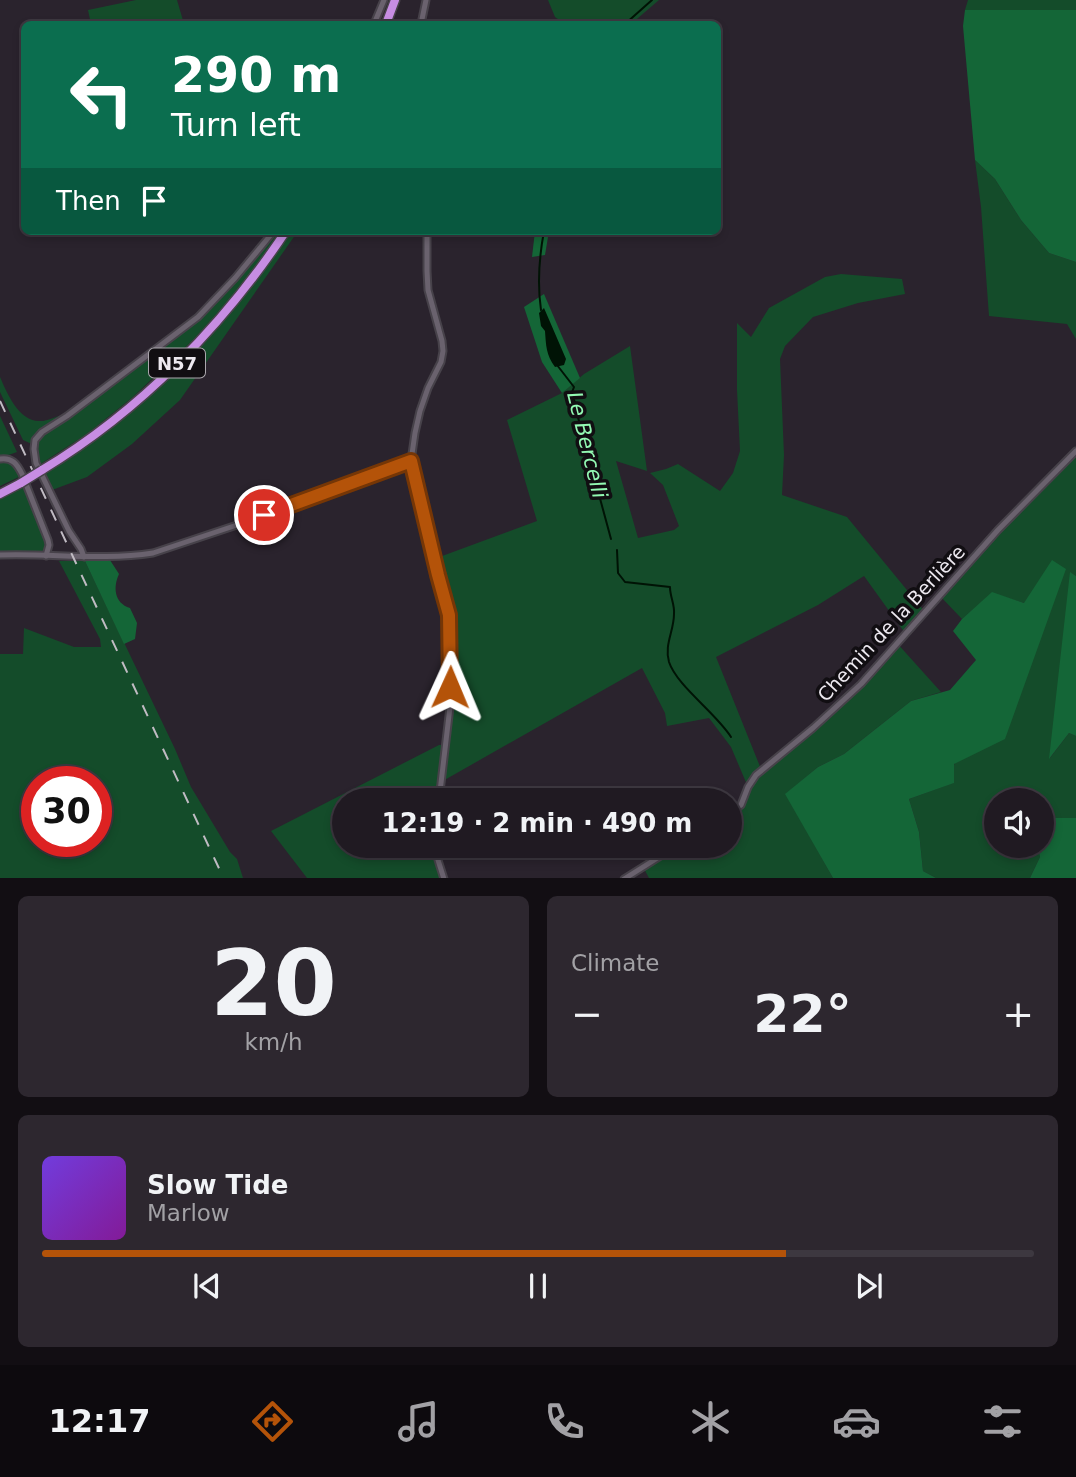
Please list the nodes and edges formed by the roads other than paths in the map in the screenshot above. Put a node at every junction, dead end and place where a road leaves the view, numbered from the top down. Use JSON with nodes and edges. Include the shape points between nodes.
{"nodes":[{"id":1,"x":384,"y":0,"type":"edge"},
{"id":2,"x":396,"y":0,"type":"edge"},
{"id":3,"x":426,"y":0,"type":"edge"},
{"id":4,"x":375,"y":21,"type":"edge"},
{"id":5,"x":387,"y":21,"type":"edge"},
{"id":6,"x":422,"y":21,"type":"edge"},
{"id":7,"x":271,"y":235,"type":"edge"},
{"id":8,"x":283,"y":235,"type":"edge"},
{"id":9,"x":427,"y":235,"type":"edge"},
{"id":10,"x":1076,"y":451,"type":"edge"},
{"id":11,"x":0,"y":459,"type":"edge"},
{"id":12,"x":411,"y":461,"type":"junction"},
{"id":13,"x":0,"y":494,"type":"edge"},
{"id":14,"x":0,"y":555,"type":"edge"},
{"id":15,"x":46,"y":556,"type":"junction"},
{"id":16,"x":84,"y":557,"type":"junction"},
{"id":17,"x":440,"y":788,"type":"edge"},
{"id":18,"x":742,"y":802,"type":"edge"},
{"id":19,"x":438,"y":858,"type":"edge"},
{"id":20,"x":657,"y":858,"type":"edge"},
{"id":21,"x":444,"y":878,"type":"edge"},
{"id":22,"x":624,"y":878,"type":"edge"}],
"edges":[{"from":1,"to":4,"type":"street"},
{"from":2,"to":5,"type":"highway"},
{"from":3,"to":6,"type":"street"},
{"from":7,"to":16,"type":"street","via":[[198,317],[36,440],[36,463]]},
{"from":8,"to":13,"type":"highway","number":"N57","bridge":true,"via":[[239,295],[136,401],[64,456]]},
{"from":9,"to":12,"type":"street","via":[[428,290],[443,351],[420,411]]},
{"from":10,"to":18,"type":"street","name":"Chemin de la Berlière","via":[[998,530],[861,684],[756,775]]},
{"from":11,"to":15,"type":"street","via":[[17,464],[22,474],[48,540]]},
{"from":12,"to":16,"type":"street","via":[[164,550]]},
{"from":12,"to":17,"type":"street","via":[[450,620],[450,707]]},
{"from":14,"to":15,"type":"street"},
{"from":15,"to":16,"type":"street"},
{"from":19,"to":21,"type":"street"},
{"from":20,"to":22,"type":"street"}]}
